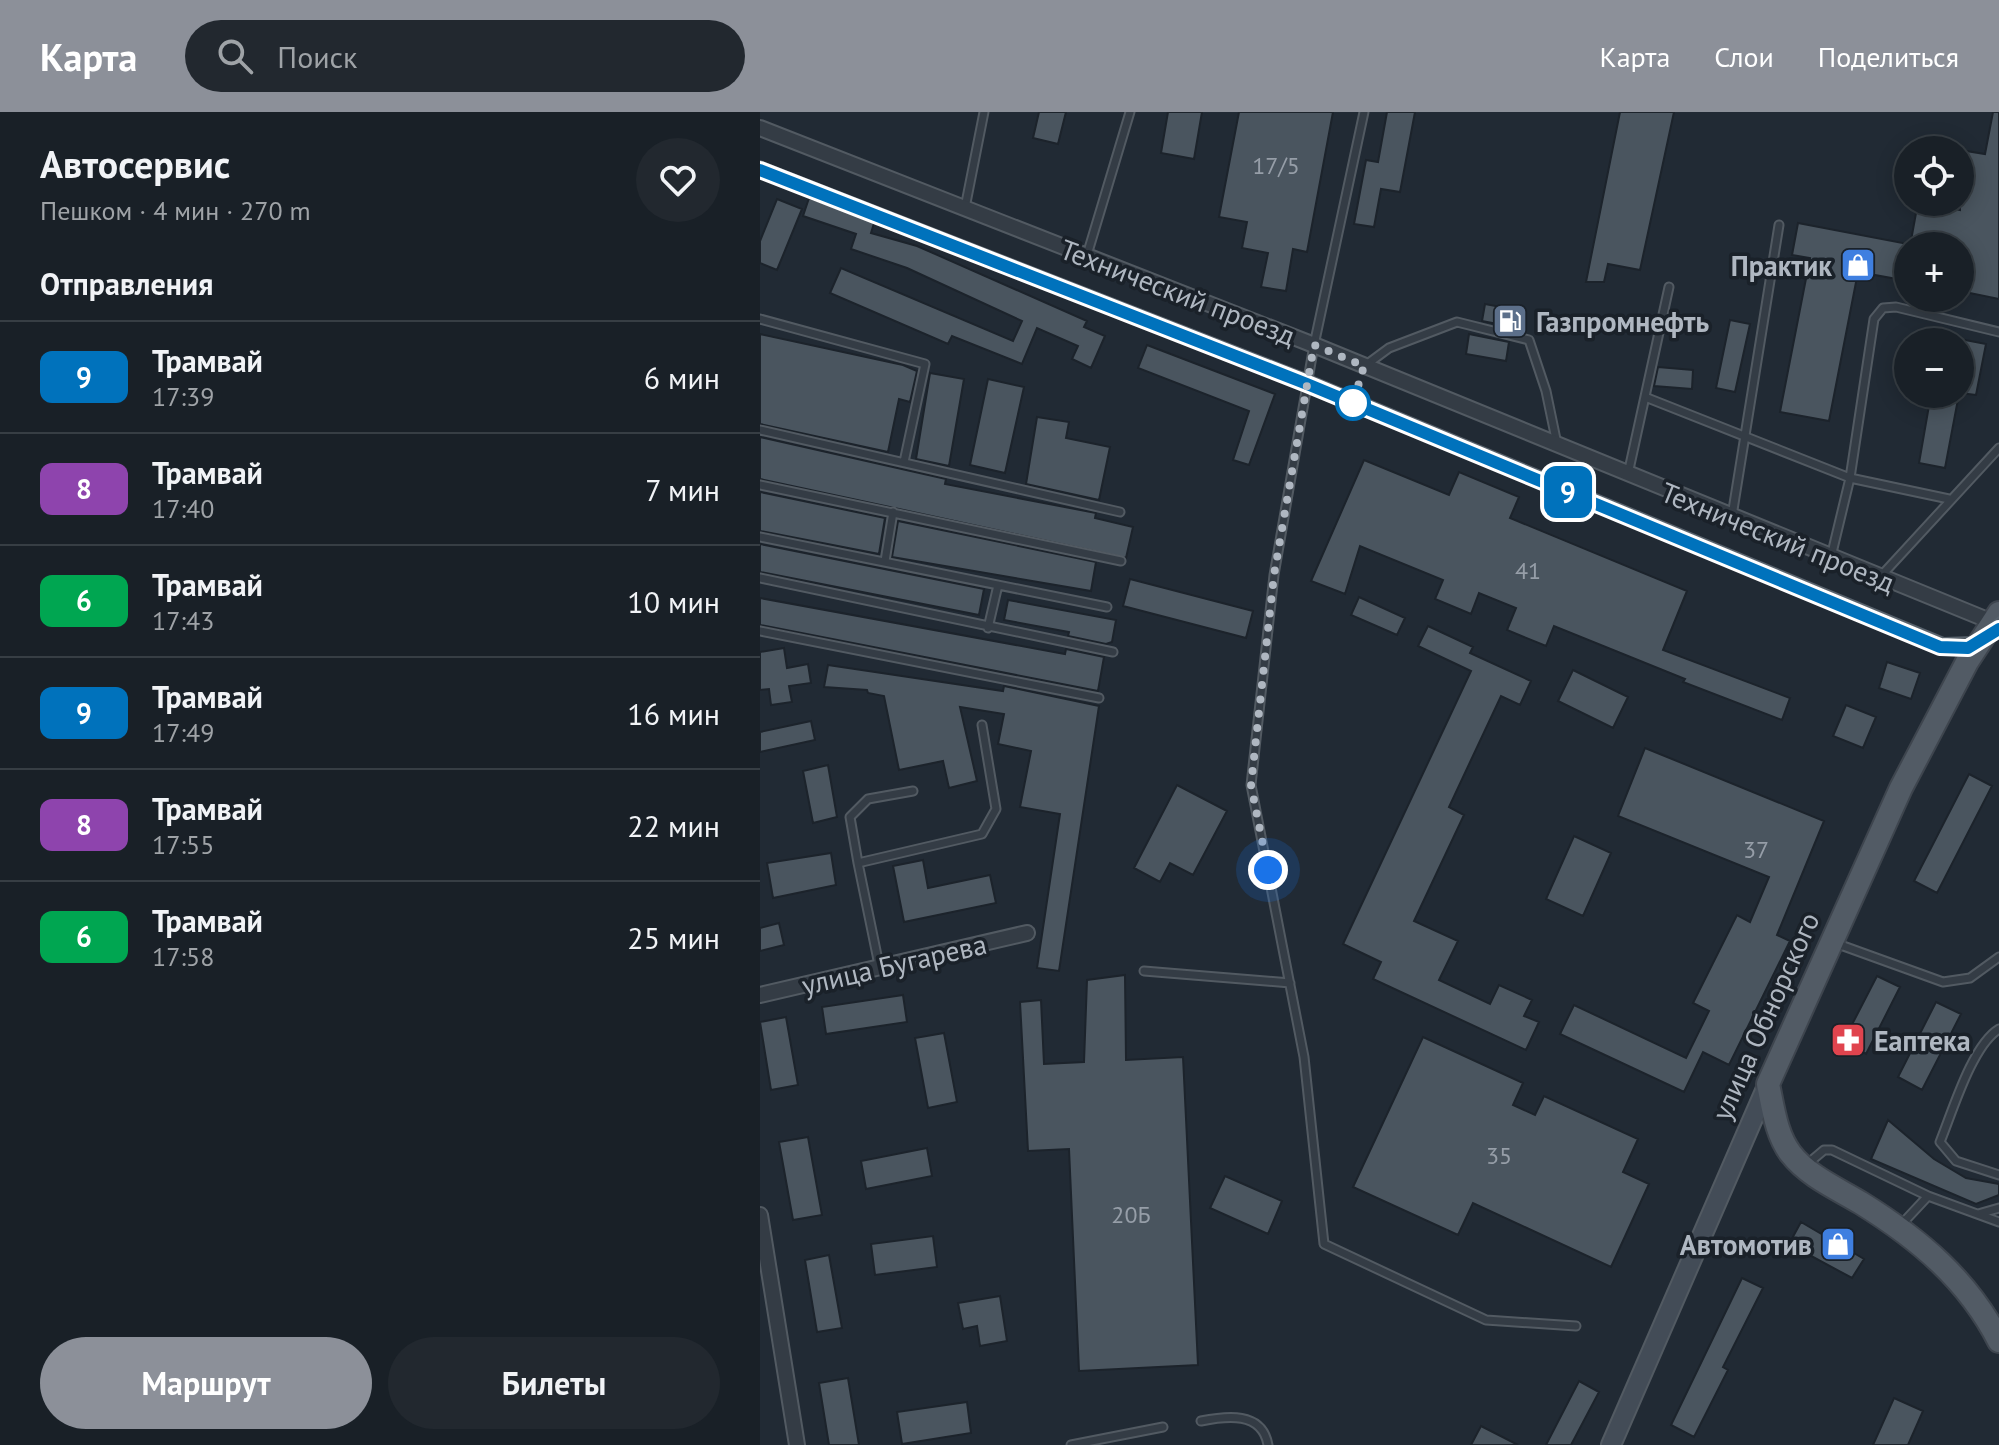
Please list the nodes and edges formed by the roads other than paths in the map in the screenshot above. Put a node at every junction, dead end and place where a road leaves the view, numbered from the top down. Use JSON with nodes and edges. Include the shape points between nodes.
{"nodes":[{"id":1,"x":984,"y":112,"type":"edge"},
{"id":2,"x":1130,"y":112,"type":"edge"},
{"id":3,"x":1364,"y":112,"type":"edge"},
{"id":4,"x":760,"y":128,"type":"edge"},
{"id":5,"x":964,"y":210,"type":"junction"},
{"id":6,"x":1779,"y":225,"type":"dead end"},
{"id":7,"x":1086,"y":257,"type":"junction"},
{"id":8,"x":1669,"y":287,"type":"dead end"},
{"id":9,"x":760,"y":319,"type":"edge"},
{"id":10,"x":1999,"y":332,"type":"edge"},
{"id":11,"x":1314,"y":345,"type":"junction"},
{"id":12,"x":1364,"y":366,"type":"junction"},
{"id":13,"x":1645,"y":397,"type":"junction"},
{"id":14,"x":760,"y":430,"type":"edge"},
{"id":15,"x":1744,"y":436,"type":"junction"},
{"id":16,"x":1557,"y":446,"type":"junction"},
{"id":17,"x":1999,"y":448,"type":"edge"},
{"id":18,"x":904,"y":462,"type":"junction"},
{"id":19,"x":1628,"y":476,"type":"junction"},
{"id":20,"x":1850,"y":478,"type":"junction"},
{"id":21,"x":760,"y":485,"type":"edge"},
{"id":22,"x":1949,"y":499,"type":"junction"},
{"id":23,"x":893,"y":512,"type":"junction"},
{"id":24,"x":1120,"y":512,"type":"dead end"},
{"id":25,"x":1731,"y":518,"type":"junction"},
{"id":26,"x":760,"y":537,"type":"edge"},
{"id":27,"x":1831,"y":558,"type":"junction"},
{"id":28,"x":885,"y":561,"type":"junction"},
{"id":29,"x":1121,"y":561,"type":"dead end"},
{"id":30,"x":760,"y":578,"type":"edge"},
{"id":31,"x":1880,"y":578,"type":"junction"},
{"id":32,"x":998,"y":585,"type":"junction"},
{"id":33,"x":1107,"y":607,"type":"dead end"},
{"id":34,"x":1998,"y":619,"type":"edge"},
{"id":35,"x":988,"y":628,"type":"junction"},
{"id":36,"x":760,"y":631,"type":"edge"},
{"id":37,"x":1113,"y":652,"type":"dead end"},
{"id":38,"x":1099,"y":698,"type":"dead end"},
{"id":39,"x":982,"y":725,"type":"dead end"},
{"id":40,"x":913,"y":791,"type":"dead end"},
{"id":41,"x":858,"y":863,"type":"junction"},
{"id":42,"x":1027,"y":933,"type":"dead end"},
{"id":43,"x":1832,"y":942,"type":"junction"},
{"id":44,"x":1999,"y":957,"type":"edge"},
{"id":45,"x":879,"y":965,"type":"junction"},
{"id":46,"x":1144,"y":971,"type":"dead end"},
{"id":47,"x":1290,"y":983,"type":"junction"},
{"id":48,"x":760,"y":995,"type":"edge"},
{"id":49,"x":1999,"y":1029,"type":"edge"},
{"id":50,"x":1768,"y":1084,"type":"junction"},
{"id":51,"x":1803,"y":1167,"type":"junction"},
{"id":52,"x":1999,"y":1175,"type":"edge"},
{"id":53,"x":1928,"y":1196,"type":"junction"},
{"id":54,"x":1999,"y":1208,"type":"edge"},
{"id":55,"x":1978,"y":1214,"type":"junction"},
{"id":56,"x":760,"y":1215,"type":"edge"},
{"id":57,"x":1999,"y":1222,"type":"edge"},
{"id":58,"x":1899,"y":1227,"type":"junction"},
{"id":59,"x":1576,"y":1326,"type":"dead end"},
{"id":60,"x":1996,"y":1329,"type":"edge"},
{"id":61,"x":1201,"y":1421,"type":"dead end"},
{"id":62,"x":1163,"y":1427,"type":"dead end"},
{"id":63,"x":797,"y":1445,"type":"edge"},
{"id":64,"x":1071,"y":1445,"type":"edge"},
{"id":65,"x":1268,"y":1445,"type":"edge"},
{"id":66,"x":1611,"y":1445,"type":"edge"}],
"edges":[{"from":1,"to":5,"type":"lane"},
{"from":2,"to":7,"type":"lane"},
{"from":3,"to":11,"type":"lane"},
{"from":4,"to":5,"type":"street","name":"Технический проезд"},
{"from":5,"to":7,"type":"street","name":"Технический проезд"},
{"from":6,"to":15,"type":"lane"},
{"from":7,"to":11,"type":"street","name":"Технический проезд"},
{"from":8,"to":13,"type":"lane"},
{"from":9,"to":18,"type":"lane","via":[[925,364]]},
{"from":10,"to":20,"type":"lane","via":[[1883,308],[1874,319]]},
{"from":11,"to":12,"type":"street","name":"Технический проезд"},
{"from":11,"to":47,"type":"lane","via":[[1274,575],[1251,785]]},
{"from":12,"to":16,"type":"street","name":"Технический проезд"},
{"from":12,"to":16,"type":"lane","via":[[1389,348],[1457,322],[1529,340]]},
{"from":13,"to":15,"type":"lane"},
{"from":13,"to":19,"type":"lane"},
{"from":14,"to":18,"type":"lane"},
{"from":15,"to":20,"type":"lane"},
{"from":15,"to":25,"type":"lane"},
{"from":16,"to":19,"type":"street","name":"Технический проезд"},
{"from":17,"to":22,"type":"lane"},
{"from":18,"to":24,"type":"lane"},
{"from":19,"to":25,"type":"street","name":"Технический проезд"},
{"from":20,"to":22,"type":"lane"},
{"from":20,"to":27,"type":"lane"},
{"from":21,"to":23,"type":"lane"},
{"from":22,"to":31,"type":"lane"},
{"from":23,"to":28,"type":"lane"},
{"from":23,"to":29,"type":"lane"},
{"from":25,"to":27,"type":"street","name":"Технический проезд"},
{"from":26,"to":28,"type":"lane"},
{"from":27,"to":31,"type":"street","name":"Технический проезд"},
{"from":28,"to":32,"type":"lane"},
{"from":30,"to":35,"type":"lane"},
{"from":31,"to":34,"type":"street","name":"Технический проезд"},
{"from":32,"to":33,"type":"lane"},
{"from":32,"to":35,"type":"lane"},
{"from":34,"to":43,"type":"main road","name":"улица Обнорского","via":[[1967,662],[1901,788]]},
{"from":35,"to":37,"type":"lane"},
{"from":36,"to":38,"type":"lane"},
{"from":39,"to":41,"type":"lane","via":[[996,809],[982,834]]},
{"from":40,"to":41,"type":"lane","via":[[868,799],[850,817]]},
{"from":41,"to":45,"type":"lane"},
{"from":42,"to":45,"type":"street","name":"улица Бугарева"},
{"from":43,"to":44,"type":"lane","via":[[1943,982],[1970,978]]},
{"from":43,"to":50,"type":"main road","name":"улица Обнорского"},
{"from":45,"to":48,"type":"street","name":"улица Бугарева"},
{"from":46,"to":47,"type":"lane"},
{"from":47,"to":59,"type":"lane","via":[[1304,1057],[1324,1244],[1486,1320]]},
{"from":49,"to":52,"type":"lane","via":[[1972,1065],[1940,1142],[1956,1161]]},
{"from":50,"to":51,"type":"main road","via":[[1780,1133]]},
{"from":50,"to":66,"type":"main road","name":"улица Обнорского"},
{"from":51,"to":53,"type":"lane","via":[[1824,1150],[1832,1150]]},
{"from":51,"to":58,"type":"main road"},
{"from":53,"to":55,"type":"lane"},
{"from":53,"to":58,"type":"lane"},
{"from":54,"to":55,"type":"lane"},
{"from":55,"to":57,"type":"lane"},
{"from":56,"to":63,"type":"street"},
{"from":58,"to":60,"type":"main road","via":[[1964,1285]]},
{"from":61,"to":65,"type":"lane","via":[[1230,1415],[1247,1419],[1266,1436]]},
{"from":62,"to":64,"type":"lane"}]}
